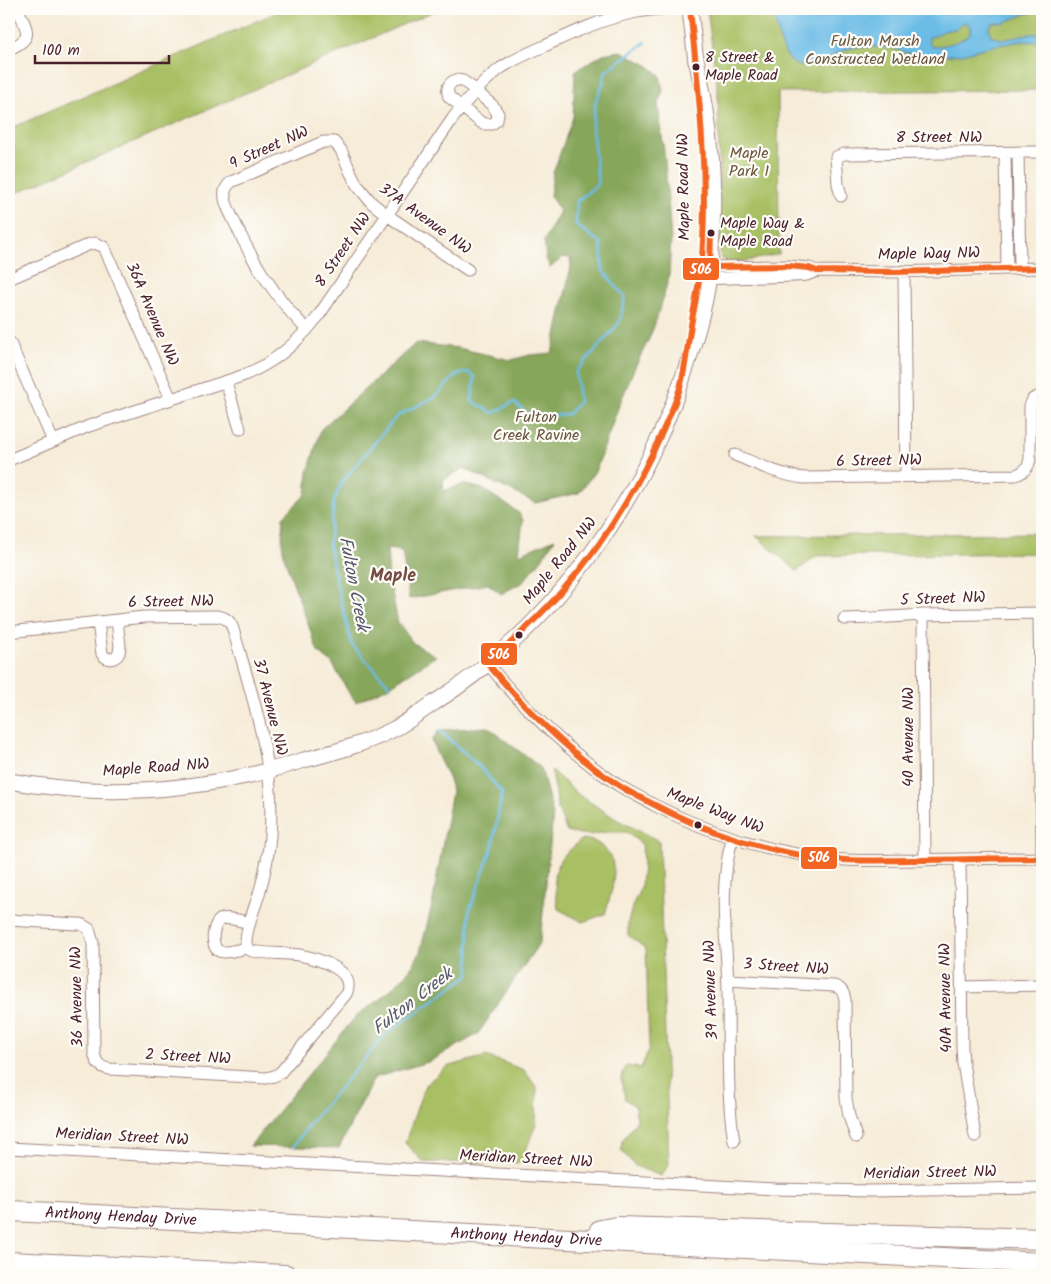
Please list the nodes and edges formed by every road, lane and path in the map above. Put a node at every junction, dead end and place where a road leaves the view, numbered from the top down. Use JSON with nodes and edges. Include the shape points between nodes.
{"nodes":[{"id":1,"x":18,"y":9,"type":"edge"},
{"id":2,"x":662,"y":9,"type":"edge"},
{"id":3,"x":690,"y":9,"type":"edge"},
{"id":4,"x":9,"y":49,"type":"edge"},
{"id":5,"x":476,"y":91,"type":"junction"},
{"id":6,"x":462,"y":108,"type":"junction"},
{"id":7,"x":334,"y":142,"type":"joint"},
{"id":8,"x":1018,"y":152,"type":"junction"},
{"id":9,"x":1042,"y":152,"type":"edge"},
{"id":10,"x":1005,"y":153,"type":"junction"},
{"id":11,"x":841,"y":196,"type":"dead end"},
{"id":12,"x":387,"y":215,"type":"junction"},
{"id":13,"x":1007,"y":268,"type":"junction"},
{"id":14,"x":1020,"y":268,"type":"junction"},
{"id":15,"x":1042,"y":268,"type":"edge"},
{"id":16,"x":468,"y":270,"type":"dead end"},
{"id":17,"x":904,"y":271,"type":"junction"},
{"id":18,"x":704,"y":273,"type":"junction"},
{"id":19,"x":9,"y":279,"type":"edge"},
{"id":20,"x":308,"y":330,"type":"junction"},
{"id":21,"x":9,"y":341,"type":"edge"},
{"id":22,"x":226,"y":382,"type":"junction"},
{"id":23,"x":1038,"y":397,"type":"edge"},
{"id":24,"x":171,"y":399,"type":"junction"},
{"id":25,"x":240,"y":429,"type":"dead end"},
{"id":26,"x":53,"y":441,"type":"junction"},
{"id":27,"x":735,"y":455,"type":"dead end"},
{"id":28,"x":9,"y":460,"type":"edge"},
{"id":29,"x":906,"y":476,"type":"junction"},
{"id":30,"x":923,"y":614,"type":"junction"},
{"id":31,"x":1041,"y":614,"type":"edge"},
{"id":32,"x":226,"y":619,"type":"joint"},
{"id":33,"x":844,"y":619,"type":"dead end"},
{"id":34,"x":117,"y":620,"type":"junction"},
{"id":35,"x":98,"y":622,"type":"junction"},
{"id":36,"x":9,"y":632,"type":"edge"},
{"id":37,"x":488,"y":664,"type":"junction"},
{"id":38,"x":268,"y":771,"type":"junction"},
{"id":39,"x":9,"y":780,"type":"edge"},
{"id":40,"x":732,"y":839,"type":"junction"},
{"id":41,"x":1042,"y":858,"type":"edge"},
{"id":42,"x":960,"y":859,"type":"junction"},
{"id":43,"x":925,"y":860,"type":"junction"},
{"id":44,"x":9,"y":920,"type":"edge"},
{"id":45,"x":250,"y":923,"type":"junction"},
{"id":46,"x":247,"y":948,"type":"junction"},
{"id":47,"x":728,"y":980,"type":"junction"},
{"id":48,"x":1042,"y":985,"type":"edge"},
{"id":49,"x":962,"y":987,"type":"junction"},
{"id":50,"x":98,"y":1064,"type":"joint"},
{"id":51,"x":975,"y":1136,"type":"dead end"},
{"id":52,"x":856,"y":1137,"type":"dead end"},
{"id":53,"x":734,"y":1141,"type":"dead end"},
{"id":54,"x":9,"y":1148,"type":"edge"},
{"id":55,"x":1042,"y":1188,"type":"edge"},
{"id":56,"x":9,"y":1211,"type":"edge"},
{"id":57,"x":1042,"y":1229,"type":"edge"},
{"id":58,"x":880,"y":1236,"type":"junction"},
{"id":59,"x":541,"y":1237,"type":"junction"},
{"id":60,"x":1042,"y":1240,"type":"edge"},
{"id":61,"x":9,"y":1262,"type":"edge"},
{"id":62,"x":1042,"y":1264,"type":"edge"},
{"id":63,"x":286,"y":1275,"type":"edge"}],
"edges":[{"from":1,"to":4,"type":"street","via":[[26,36],[23,42]]},
{"from":2,"to":5,"type":"street","name":"8 Street NW","via":[[625,14],[582,29],[509,63]]},
{"from":3,"to":18,"type":"street","name":"Maple Road NW","via":[[699,91]]},
{"from":5,"to":6,"type":"street","name":"8 Street NW"},
{"from":5,"to":6,"type":"street","via":[[463,81],[456,80],[448,86],[449,97]]},
{"from":5,"to":6,"type":"street","via":[[496,110],[498,117],[495,122],[483,124]]},
{"from":6,"to":12,"type":"street","name":"8 Street NW"},
{"from":7,"to":12,"type":"street","name":"37A Avenue NW","via":[[361,191]]},
{"from":7,"to":20,"type":"street","name":"9 Street NW","via":[[323,142],[231,182],[224,193],[253,259],[279,298]]},
{"from":8,"to":9,"type":"street","name":"8 Street NW"},
{"from":8,"to":10,"type":"street","name":"8 Street NW"},
{"from":8,"to":14,"type":"street"},
{"from":10,"to":11,"type":"street","name":"8 Street NW","via":[[844,154],[836,157]]},
{"from":10,"to":13,"type":"street"},
{"from":12,"to":16,"type":"street","name":"37A Avenue NW"},
{"from":12,"to":20,"type":"street","name":"8 Street NW"},
{"from":13,"to":14,"type":"street","name":"Maple Way NW"},
{"from":13,"to":17,"type":"street","name":"Maple Way NW"},
{"from":14,"to":15,"type":"street","name":"Maple Way NW"},
{"from":17,"to":18,"type":"street","name":"Maple Way NW","via":[[817,271],[800,276]]},
{"from":17,"to":29,"type":"street"},
{"from":18,"to":37,"type":"street","name":"Maple Road NW","via":[[682,380],[665,426],[639,480],[586,562],[560,593]]},
{"from":19,"to":24,"type":"street","name":"36A Avenue NW","via":[[84,246],[100,244],[108,253]]},
{"from":20,"to":22,"type":"street","name":"8 Street NW","via":[[269,363]]},
{"from":21,"to":26,"type":"street"},
{"from":22,"to":24,"type":"street","name":"8 Street NW"},
{"from":22,"to":25,"type":"street"},
{"from":23,"to":29,"type":"street","name":"6 Street NW","via":[[1030,410],[1030,461],[1026,470],[1012,475]]},
{"from":24,"to":26,"type":"street","name":"8 Street NW"},
{"from":26,"to":28,"type":"street","name":"8 Street NW"},
{"from":27,"to":29,"type":"street","name":"6 Street NW","via":[[794,477]]},
{"from":30,"to":31,"type":"street","name":"5 Street NW"},
{"from":30,"to":33,"type":"street","name":"5 Street NW"},
{"from":30,"to":43,"type":"street","name":"40 Avenue NW"},
{"from":31,"to":41,"type":"street"},
{"from":32,"to":34,"type":"street","name":"6 Street NW","via":[[170,616]]},
{"from":32,"to":38,"type":"street","name":"37 Avenue NW","via":[[231,625],[260,721]]},
{"from":34,"to":35,"type":"street","name":"6 Street NW"},
{"from":34,"to":35,"type":"street","name":"6 Street NW","via":[[120,650],[112,659],[102,654]]},
{"from":35,"to":36,"type":"street","name":"6 Street NW"},
{"from":37,"to":38,"type":"street","name":"Maple Road NW","via":[[434,703],[304,760]]},
{"from":37,"to":40,"type":"street","name":"Maple Way NW","via":[[556,737],[619,786],[663,810]]},
{"from":38,"to":39,"type":"street","name":"Maple Road NW","via":[[154,789],[78,789]]},
{"from":38,"to":45,"type":"street","name":"37 Avenue NW","via":[[269,843]]},
{"from":40,"to":43,"type":"street","name":"Maple Way NW","via":[[785,852],[835,859]]},
{"from":40,"to":47,"type":"street","name":"39 Avenue NW","via":[[724,895]]},
{"from":41,"to":42,"type":"street","name":"Maple Way NW"},
{"from":42,"to":43,"type":"street","name":"Maple Way NW"},
{"from":42,"to":49,"type":"street","name":"40A Avenue NW"},
{"from":44,"to":50,"type":"street","name":"36 Avenue NW","via":[[82,924],[89,929],[94,1053]]},
{"from":45,"to":46,"type":"street","name":"37 Avenue NW","via":[[245,940]]},
{"from":45,"to":46,"type":"street","via":[[223,919],[214,929],[214,944],[219,951]]},
{"from":46,"to":50,"type":"street","name":"2 Street NW","via":[[323,962],[344,974],[348,981],[344,997],[283,1071],[266,1078],[110,1069]]},
{"from":47,"to":52,"type":"street","name":"3 Street NW","via":[[834,986],[842,990],[845,1000],[846,1098]]},
{"from":47,"to":53,"type":"street","name":"39 Avenue NW","via":[[730,1113]]},
{"from":48,"to":49,"type":"street"},
{"from":49,"to":51,"type":"street","name":"40A Avenue NW","via":[[963,1063]]},
{"from":54,"to":55,"type":"street","name":"Meridian Street NW","via":[[784,1189]]},
{"from":56,"to":59,"type":"highway","name":"Anthony Henday Drive"},
{"from":57,"to":58,"type":"highway","via":[[932,1230]]},
{"from":58,"to":59,"type":"highway","via":[[617,1227]]},
{"from":58,"to":60,"type":"highway"},
{"from":59,"to":62,"type":"highway","name":"Anthony Henday Drive"},
{"from":61,"to":63,"type":"highway"}]}
